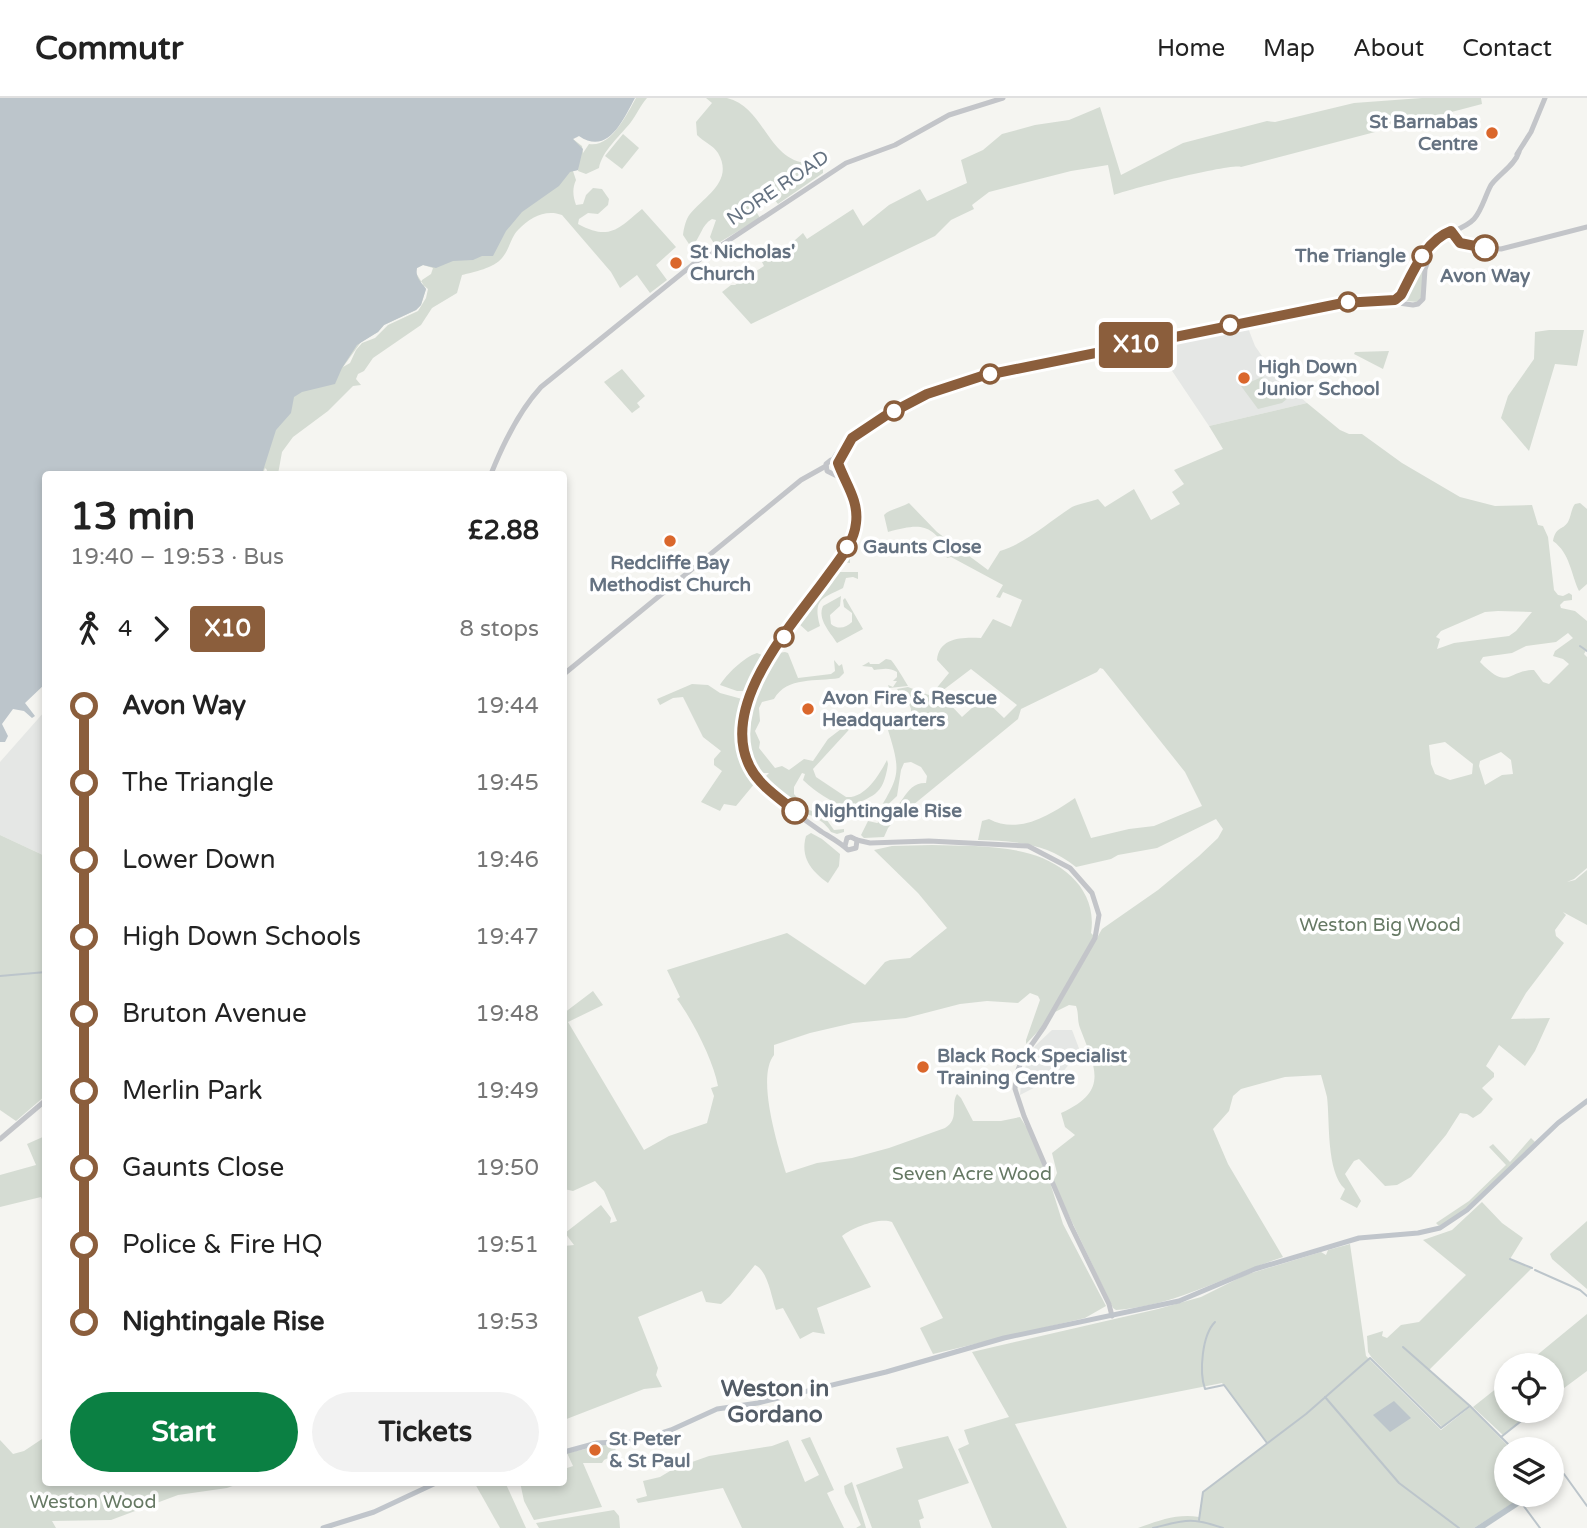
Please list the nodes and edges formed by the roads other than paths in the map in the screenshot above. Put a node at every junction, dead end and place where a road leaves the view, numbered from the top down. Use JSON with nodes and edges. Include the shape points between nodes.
{"nodes":[{"id":1,"x":1003,"y":98,"type":"edge"},
{"id":2,"x":1545,"y":98,"type":"edge"},
{"id":3,"x":1587,"y":227,"type":"edge"},
{"id":4,"x":1451,"y":231,"type":"junction"},
{"id":5,"x":1424,"y":259,"type":"junction"},
{"id":6,"x":1401,"y":295,"type":"junction"},
{"id":7,"x":1389,"y":300,"type":"junction"},
{"id":8,"x":1411,"y":305,"type":"junction"},
{"id":9,"x":837,"y":463,"type":"junction"},
{"id":10,"x":825,"y":466,"type":"junction"},
{"id":11,"x":492,"y":471,"type":"edge"},
{"id":12,"x":832,"y":473,"type":"junction"},
{"id":13,"x":801,"y":480,"type":"junction"},
{"id":14,"x":851,"y":491,"type":"junction"},
{"id":15,"x":567,"y":672,"type":"edge"},
{"id":16,"x":831,"y":838,"type":"junction"},
{"id":17,"x":847,"y":838,"type":"junction"},
{"id":18,"x":857,"y":844,"type":"junction"},
{"id":19,"x":845,"y":846,"type":"junction"},
{"id":20,"x":1587,"y":1101,"type":"edge"},
{"id":21,"x":42,"y":1103,"type":"edge"},
{"id":22,"x":0,"y":1139,"type":"edge"},
{"id":23,"x":1112,"y":1316,"type":"junction"},
{"id":24,"x":567,"y":1451,"type":"edge"},
{"id":25,"x":429,"y":1486,"type":"edge"},
{"id":26,"x":323,"y":1528,"type":"edge"}],
"edges":[{"from":1,"to":11,"type":"street","name":"NORE ROAD","via":[[851,159],[695,262],[541,387],[528,402]]},
{"from":2,"to":4,"type":"street","via":[[1531,132],[1490,187],[1475,217]]},
{"from":3,"to":4,"type":"street","via":[[1499,250],[1462,244]]},
{"from":4,"to":5,"type":"street","via":[[1436,240]]},
{"from":5,"to":6,"type":"street"},
{"from":5,"to":8,"type":"street","via":[[1423,299]]},
{"from":6,"to":7,"type":"street"},
{"from":6,"to":8,"type":"street"},
{"from":7,"to":8,"type":"street"},
{"from":7,"to":9,"type":"street","via":[[1343,303],[982,376],[927,394],[885,416],[838,450]]},
{"from":9,"to":10,"type":"street","via":[[828,461]]},
{"from":9,"to":12,"type":"street"},
{"from":9,"to":14,"type":"street"},
{"from":10,"to":12,"type":"street"},
{"from":10,"to":13,"type":"street"},
{"from":12,"to":13,"type":"street"},
{"from":12,"to":14,"type":"street"},
{"from":13,"to":15,"type":"street"},
{"from":14,"to":16,"type":"street","via":[[856,517],[850,541],[763,666],[744,725],[746,757],[755,775]]},
{"from":16,"to":17,"type":"street"},
{"from":16,"to":19,"type":"street"},
{"from":17,"to":18,"type":"street"},
{"from":17,"to":19,"type":"street"},
{"from":18,"to":19,"type":"street","via":[[852,850]]},
{"from":18,"to":23,"type":"street","via":[[929,841],[1028,846],[1070,868],[1092,893],[1099,915],[1096,938],[1023,1057],[1015,1089]]},
{"from":20,"to":23,"type":"main road","via":[[1467,1210],[1440,1228],[1341,1243],[1247,1272],[1179,1301]]},
{"from":21,"to":22,"type":"street"},
{"from":23,"to":24,"type":"main road","via":[[1014,1336],[768,1401],[715,1409],[636,1441],[592,1443]]},
{"from":25,"to":26,"type":"main road","via":[[374,1512]]}]}
